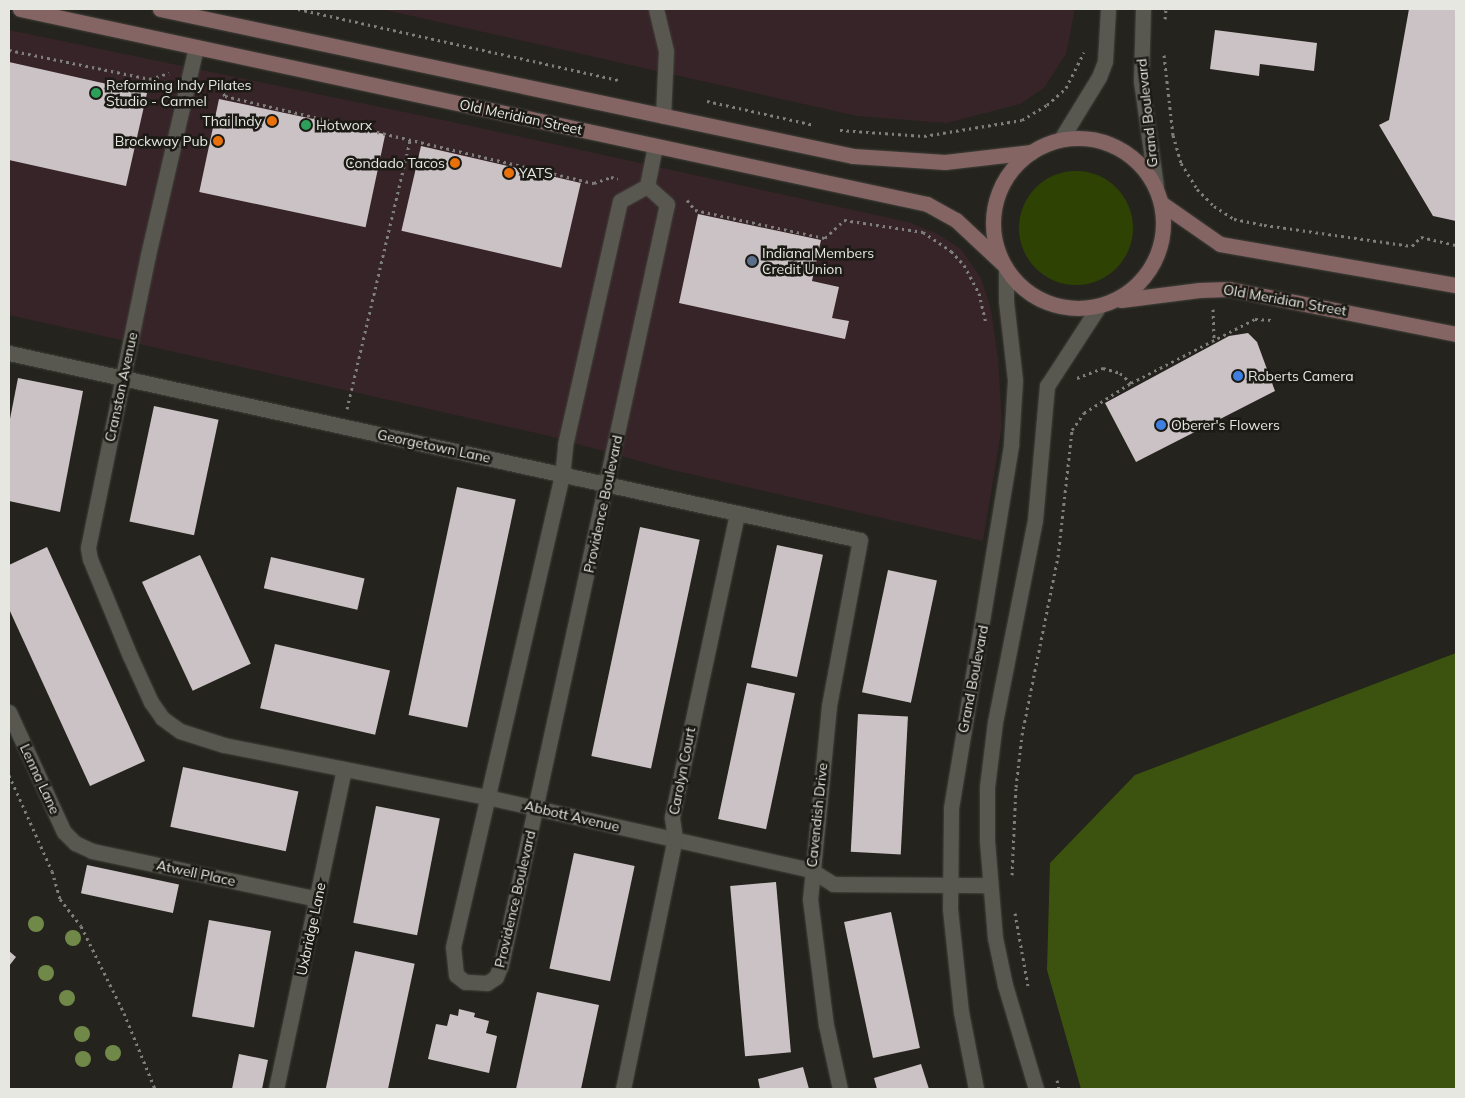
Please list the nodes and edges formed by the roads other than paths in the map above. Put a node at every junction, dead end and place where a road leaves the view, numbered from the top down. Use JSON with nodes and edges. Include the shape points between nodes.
{"nodes":[{"id":1,"x":20,"y":9,"type":"edge"},
{"id":2,"x":160,"y":9,"type":"edge"},
{"id":3,"x":656,"y":9,"type":"edge"},
{"id":4,"x":1108,"y":9,"type":"edge"},
{"id":5,"x":1143,"y":9,"type":"edge"},
{"id":6,"x":203,"y":13,"type":"edge"},
{"id":7,"x":196,"y":47,"type":"junction"},
{"id":8,"x":664,"y":116,"type":"junction"},
{"id":9,"x":1061,"y":139,"type":"junction"},
{"id":10,"x":655,"y":146,"type":"junction"},
{"id":11,"x":1031,"y":152,"type":"junction"},
{"id":12,"x":647,"y":186,"type":"junction"},
{"id":13,"x":1156,"y":186,"type":"junction"},
{"id":14,"x":1161,"y":203,"type":"junction"},
{"id":15,"x":1004,"y":266,"type":"junction"},
{"id":16,"x":1456,"y":285,"type":"edge"},
{"id":17,"x":1106,"y":304,"type":"junction"},
{"id":18,"x":1456,"y":334,"type":"edge"},
{"id":19,"x":9,"y":353,"type":"edge"},
{"id":20,"x":123,"y":377,"type":"junction"},
{"id":21,"x":562,"y":476,"type":"junction"},
{"id":22,"x":608,"y":486,"type":"junction"},
{"id":23,"x":737,"y":513,"type":"junction"},
{"id":24,"x":860,"y":540,"type":"joint"},
{"id":25,"x":9,"y":712,"type":"edge"},
{"id":26,"x":161,"y":716,"type":"joint"},
{"id":27,"x":344,"y":769,"type":"junction"},
{"id":28,"x":487,"y":797,"type":"junction"},
{"id":29,"x":536,"y":808,"type":"junction"},
{"id":30,"x":675,"y":839,"type":"junction"},
{"id":31,"x":75,"y":843,"type":"joint"},
{"id":32,"x":811,"y":870,"type":"junction"},
{"id":33,"x":951,"y":884,"type":"junction"},
{"id":34,"x":989,"y":885,"type":"junction"},
{"id":35,"x":318,"y":899,"type":"junction"},
{"id":36,"x":276,"y":1089,"type":"edge"},
{"id":37,"x":624,"y":1089,"type":"edge"},
{"id":38,"x":840,"y":1089,"type":"edge"},
{"id":39,"x":976,"y":1089,"type":"edge"},
{"id":40,"x":1036,"y":1089,"type":"edge"}],
"edges":[{"from":1,"to":7,"type":"main road","name":"Old Meridian Street"},
{"from":2,"to":6,"type":"main road"},
{"from":3,"to":8,"type":"street","via":[[666,50]]},
{"from":4,"to":9,"type":"street","via":[[1105,61],[1093,89],[1070,120]]},
{"from":5,"to":13,"type":"street","name":"Grand Boulevard","via":[[1141,81]]},
{"from":6,"to":8,"type":"main road"},
{"from":7,"to":10,"type":"main road","name":"Old Meridian Street"},
{"from":7,"to":20,"type":"street","name":"Cranston Avenue"},
{"from":8,"to":11,"type":"main road","via":[[853,156],[946,162]]},
{"from":9,"to":11,"type":"main road"},
{"from":9,"to":13,"type":"main road","via":[[1084,137],[1106,142],[1132,157]]},
{"from":10,"to":12,"type":"street"},
{"from":10,"to":15,"type":"main road","name":"Old Meridian Street","via":[[927,204],[956,220]]},
{"from":11,"to":15,"type":"main road","via":[[1009,173],[995,202],[993,233]]},
{"from":12,"to":21,"type":"street","name":"Providence Boulevard","via":[[620,201],[565,445]]},
{"from":12,"to":22,"type":"street","name":"Providence Boulevard","via":[[667,204]]},
{"from":13,"to":14,"type":"main road"},
{"from":14,"to":16,"type":"main road","via":[[1220,244]]},
{"from":14,"to":17,"type":"main road","via":[[1163,237],[1151,269],[1127,294]]},
{"from":15,"to":17,"type":"main road","via":[[1023,288],[1046,302],[1072,309]]},
{"from":15,"to":33,"type":"street","name":"Grand Boulevard","via":[[1015,380],[1011,444],[951,808]]},
{"from":17,"to":18,"type":"main road","name":"Old Meridian Street","via":[[1137,296],[1229,289]]},
{"from":17,"to":34,"type":"street","via":[[1050,380],[1045,397],[1035,520],[995,722],[987,787]]},
{"from":19,"to":20,"type":"street","name":"Georgetown Lane"},
{"from":20,"to":21,"type":"street","name":"Georgetown Lane"},
{"from":20,"to":26,"type":"street","name":"Cranston Avenue","via":[[88,548],[130,656]]},
{"from":21,"to":22,"type":"street","name":"Georgetown Lane"},
{"from":21,"to":28,"type":"street","name":"Providence Boulevard"},
{"from":22,"to":23,"type":"street","name":"Georgetown Lane"},
{"from":22,"to":29,"type":"street","name":"Providence Boulevard"},
{"from":23,"to":24,"type":"street","name":"Georgetown Lane"},
{"from":23,"to":30,"type":"street","name":"Carolyn Court","via":[[672,817]]},
{"from":24,"to":32,"type":"street","name":"Cavendish Drive","via":[[829,706]]},
{"from":25,"to":31,"type":"street","name":"Lenna Lane","via":[[64,832]]},
{"from":26,"to":27,"type":"street","name":"Abbott Avenue","via":[[180,731],[224,745]]},
{"from":27,"to":28,"type":"street","name":"Abbott Avenue"},
{"from":27,"to":35,"type":"street","name":"Uxbridge Lane"},
{"from":28,"to":29,"type":"street","name":"Abbott Avenue"},
{"from":28,"to":29,"type":"street","name":"Providence Boulevard","via":[[453,947],[456,975],[465,982],[487,983],[496,977],[502,965]]},
{"from":29,"to":30,"type":"street","name":"Abbott Avenue"},
{"from":30,"to":32,"type":"street","name":"Abbott Avenue"},
{"from":30,"to":37,"type":"street","name":"Carolyn Court"},
{"from":31,"to":35,"type":"street","name":"Atwell Place","via":[[92,851]]},
{"from":32,"to":33,"type":"street","name":"Abbott Avenue","via":[[833,884]]},
{"from":32,"to":38,"type":"street","name":"Cavendish Drive","via":[[813,941]]},
{"from":33,"to":34,"type":"street","name":"Abbott Avenue"},
{"from":33,"to":39,"type":"street","name":"Grand Boulevard","via":[[957,983]]},
{"from":34,"to":40,"type":"street","via":[[1005,985]]},
{"from":35,"to":36,"type":"street","name":"Uxbridge Lane"}]}
